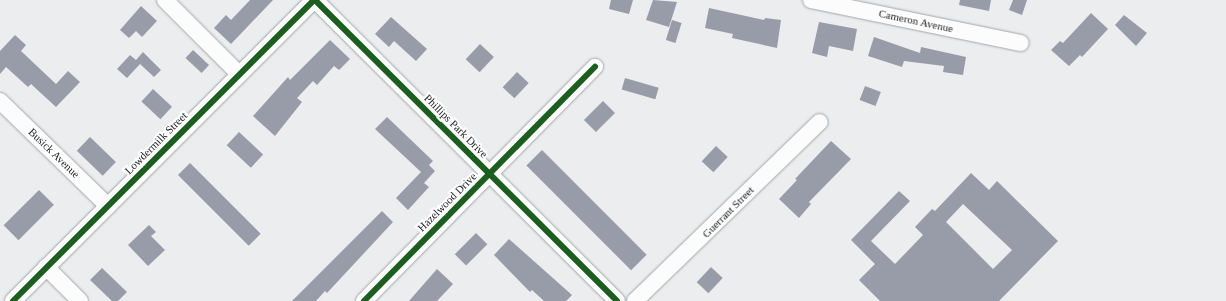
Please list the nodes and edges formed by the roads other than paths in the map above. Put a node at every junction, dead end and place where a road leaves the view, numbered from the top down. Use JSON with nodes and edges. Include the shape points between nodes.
{"nodes":[{"id":1,"x":165,"y":0,"type":"edge"},
{"id":2,"x":315,"y":0,"type":"edge"},
{"id":3,"x":810,"y":0,"type":"edge"},
{"id":4,"x":1021,"y":43,"type":"dead end"},
{"id":5,"x":595,"y":67,"type":"dead end"},
{"id":6,"x":239,"y":74,"type":"junction"},
{"id":7,"x":0,"y":101,"type":"edge"},
{"id":8,"x":820,"y":122,"type":"dead end"},
{"id":9,"x":489,"y":174,"type":"junction"},
{"id":10,"x":108,"y":206,"type":"junction"},
{"id":11,"x":46,"y":267,"type":"junction"},
{"id":12,"x":13,"y":301,"type":"edge"},
{"id":13,"x":80,"y":301,"type":"edge"},
{"id":14,"x":364,"y":301,"type":"edge"},
{"id":15,"x":616,"y":301,"type":"edge"},
{"id":16,"x":635,"y":301,"type":"edge"}],
"edges":[{"from":1,"to":6,"type":"street"},
{"from":2,"to":6,"type":"street","name":"Lowdermilk Street"},
{"from":2,"to":9,"type":"street","name":"Phillips Park Drive"},
{"from":3,"to":4,"type":"street","name":"Cameron Avenue"},
{"from":5,"to":9,"type":"street","name":"Hazelwood Drive"},
{"from":6,"to":10,"type":"street","name":"Lowdermilk Street"},
{"from":7,"to":10,"type":"street","name":"Busick Avenue"},
{"from":8,"to":16,"type":"street","name":"Guerrant Street"},
{"from":9,"to":14,"type":"street","name":"Hazelwood Drive"},
{"from":9,"to":15,"type":"street","name":"Phillips Park Drive"},
{"from":10,"to":11,"type":"street","name":"Lowdermilk Street"},
{"from":11,"to":12,"type":"street","name":"Lowdermilk Street"},
{"from":11,"to":13,"type":"street"}]}
